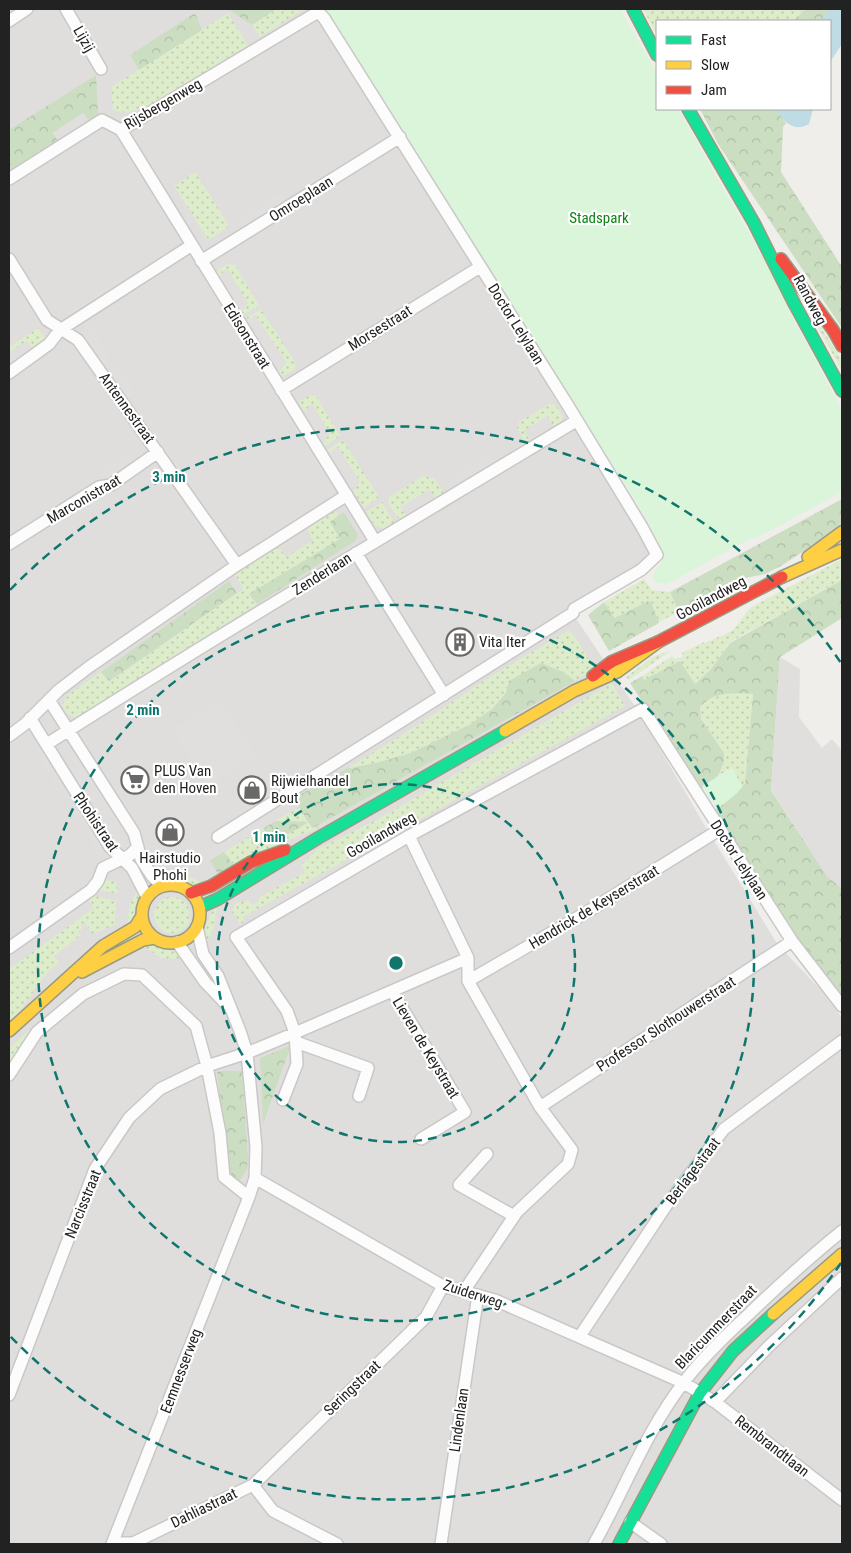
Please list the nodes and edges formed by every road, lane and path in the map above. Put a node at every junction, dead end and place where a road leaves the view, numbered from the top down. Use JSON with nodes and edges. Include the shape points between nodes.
{"nodes":[{"id":1,"x":27,"y":9,"type":"edge"},
{"id":2,"x":66,"y":9,"type":"edge"},
{"id":3,"x":633,"y":9,"type":"edge"},
{"id":4,"x":318,"y":12,"type":"joint"},
{"id":5,"x":9,"y":21,"type":"edge"},
{"id":6,"x":656,"y":52,"type":"edge"},
{"id":7,"x":102,"y":69,"type":"dead end"},
{"id":8,"x":689,"y":110,"type":"edge"},
{"id":9,"x":121,"y":130,"type":"junction"},
{"id":10,"x":400,"y":137,"type":"junction"},
{"id":11,"x":9,"y":179,"type":"edge"},
{"id":12,"x":754,"y":223,"type":"junction"},
{"id":13,"x":192,"y":245,"type":"junction"},
{"id":14,"x":9,"y":259,"type":"edge"},
{"id":15,"x":201,"y":261,"type":"junction"},
{"id":16,"x":480,"y":266,"type":"junction"},
{"id":17,"x":60,"y":330,"type":"junction"},
{"id":18,"x":842,"y":346,"type":"edge"},
{"id":19,"x":9,"y":373,"type":"edge"},
{"id":20,"x":281,"y":390,"type":"junction"},
{"id":21,"x":842,"y":391,"type":"edge"},
{"id":22,"x":576,"y":421,"type":"junction"},
{"id":23,"x":158,"y":452,"type":"junction"},
{"id":24,"x":347,"y":495,"type":"junction"},
{"id":25,"x":842,"y":532,"type":"edge"},
{"id":26,"x":375,"y":541,"type":"junction"},
{"id":27,"x":9,"y":544,"type":"edge"},
{"id":28,"x":842,"y":550,"type":"edge"},
{"id":29,"x":356,"y":553,"type":"junction"},
{"id":30,"x":237,"y":566,"type":"junction"},
{"id":31,"x":778,"y":579,"type":"junction"},
{"id":32,"x":444,"y":695,"type":"junction"},
{"id":33,"x":49,"y":700,"type":"junction"},
{"id":34,"x":642,"y":709,"type":"joint"},
{"id":35,"x":30,"y":718,"type":"junction"},
{"id":36,"x":69,"y":730,"type":"junction"},
{"id":37,"x":9,"y":736,"type":"edge"},
{"id":38,"x":47,"y":744,"type":"junction"},
{"id":39,"x":719,"y":830,"type":"junction"},
{"id":40,"x":409,"y":836,"type":"junction"},
{"id":41,"x":218,"y":837,"type":"dead end"},
{"id":42,"x":318,"y":838,"type":"junction"},
{"id":43,"x":138,"y":847,"type":"junction"},
{"id":44,"x":122,"y":858,"type":"junction"},
{"id":45,"x":162,"y":886,"type":"junction"},
{"id":46,"x":191,"y":893,"type":"junction"},
{"id":47,"x":147,"y":897,"type":"junction"},
{"id":48,"x":200,"y":907,"type":"junction"},
{"id":49,"x":142,"y":916,"type":"junction"},
{"id":50,"x":197,"y":928,"type":"junction"},
{"id":51,"x":155,"y":938,"type":"junction"},
{"id":52,"x":792,"y":941,"type":"junction"},
{"id":53,"x":177,"y":942,"type":"junction"},
{"id":54,"x":9,"y":948,"type":"edge"},
{"id":55,"x":468,"y":958,"type":"junction"},
{"id":56,"x":64,"y":980,"type":"junction"},
{"id":57,"x":468,"y":981,"type":"junction"},
{"id":58,"x":392,"y":991,"type":"junction"},
{"id":59,"x":842,"y":1006,"type":"edge"},
{"id":60,"x":230,"y":1009,"type":"junction"},
{"id":61,"x":9,"y":1031,"type":"edge"},
{"id":62,"x":295,"y":1038,"type":"junction"},
{"id":63,"x":842,"y":1041,"type":"edge"},
{"id":64,"x":247,"y":1053,"type":"junction"},
{"id":65,"x":207,"y":1066,"type":"junction"},
{"id":66,"x":9,"y":1075,"type":"edge"},
{"id":67,"x":358,"y":1096,"type":"dead end"},
{"id":68,"x":283,"y":1100,"type":"dead end"},
{"id":69,"x":540,"y":1107,"type":"junction"},
{"id":70,"x":421,"y":1139,"type":"dead end"},
{"id":71,"x":487,"y":1154,"type":"dead end"},
{"id":72,"x":255,"y":1178,"type":"junction"},
{"id":73,"x":249,"y":1197,"type":"junction"},
{"id":74,"x":514,"y":1216,"type":"junction"},
{"id":75,"x":842,"y":1231,"type":"edge"},
{"id":76,"x":842,"y":1254,"type":"edge"},
{"id":77,"x":842,"y":1278,"type":"edge"},
{"id":78,"x":444,"y":1286,"type":"junction"},
{"id":79,"x":464,"y":1291,"type":"junction"},
{"id":80,"x":478,"y":1295,"type":"junction"},
{"id":81,"x":580,"y":1336,"type":"junction"},
{"id":82,"x":684,"y":1383,"type":"junction"},
{"id":83,"x":700,"y":1393,"type":"junction"},
{"id":84,"x":9,"y":1395,"type":"edge"},
{"id":85,"x":715,"y":1402,"type":"junction"},
{"id":86,"x":253,"y":1485,"type":"junction"},
{"id":87,"x":842,"y":1500,"type":"edge"},
{"id":88,"x":630,"y":1522,"type":"junction"},
{"id":89,"x":113,"y":1544,"type":"edge"},
{"id":90,"x":337,"y":1544,"type":"edge"},
{"id":91,"x":441,"y":1544,"type":"edge"},
{"id":92,"x":594,"y":1544,"type":"edge"},
{"id":93,"x":619,"y":1544,"type":"edge"},
{"id":94,"x":661,"y":1544,"type":"edge"}],
"edges":[{"from":1,"to":5,"type":"street"},
{"from":2,"to":7,"type":"street","name":"Lijzij"},
{"from":3,"to":6,"type":"main road"},
{"from":4,"to":9,"type":"street","name":"Rijsbergenweg"},
{"from":4,"to":10,"type":"street","name":"Doctor Lelylaan"},
{"from":8,"to":12,"type":"main road","name":"Randweg"},
{"from":9,"to":11,"type":"street","name":"Rijsbergenweg","via":[[102,120]]},
{"from":9,"to":13,"type":"street","name":"Edisonstraat"},
{"from":10,"to":15,"type":"street","name":"Omroeplaan"},
{"from":10,"to":16,"type":"street","name":"Doctor Lelylaan"},
{"from":12,"to":18,"type":"main road","name":"Randweg"},
{"from":12,"to":21,"type":"main road","name":"Randweg"},
{"from":13,"to":15,"type":"street","name":"Edisonstraat"},
{"from":13,"to":17,"type":"street"},
{"from":14,"to":17,"type":"street","name":"Antennestraat","via":[[47,320]]},
{"from":15,"to":20,"type":"street","name":"Edisonstraat"},
{"from":16,"to":20,"type":"street","name":"Morsestraat"},
{"from":16,"to":22,"type":"street","name":"Doctor Lelylaan"},
{"from":17,"to":19,"type":"street","via":[[50,344]]},
{"from":17,"to":23,"type":"street","name":"Antennestraat","via":[[78,340]]},
{"from":20,"to":24,"type":"street","name":"Edisonstraat"},
{"from":22,"to":26,"type":"street","name":"Zenderlaan"},
{"from":22,"to":32,"type":"street","name":"Doctor Lelylaan","via":[[657,555],[642,570],[574,609]]},
{"from":23,"to":27,"type":"street","name":"Marconistraat","via":[[111,485],[99,487]]},
{"from":23,"to":30,"type":"street","name":"Antennestraat"},
{"from":24,"to":26,"type":"street","name":"Edisonstraat"},
{"from":24,"to":30,"type":"street"},
{"from":25,"to":31,"type":"main road","name":"Gooilandweg"},
{"from":26,"to":29,"type":"street","name":"Zenderlaan"},
{"from":28,"to":31,"type":"main road","name":"Gooilandweg"},
{"from":29,"to":32,"type":"street"},
{"from":29,"to":36,"type":"street","name":"Zenderlaan"},
{"from":30,"to":33,"type":"street","via":[[89,668]]},
{"from":31,"to":42,"type":"main road","name":"Gooilandweg","via":[[658,642],[611,662],[574,691]]},
{"from":32,"to":41,"type":"street"},
{"from":33,"to":35,"type":"street"},
{"from":33,"to":36,"type":"street","name":"Phohistraat"},
{"from":34,"to":39,"type":"street","name":"Doctor Lelylaan"},
{"from":34,"to":40,"type":"street","name":"Gooilandweg"},
{"from":35,"to":37,"type":"street"},
{"from":35,"to":38,"type":"street","name":"Phohistraat"},
{"from":36,"to":38,"type":"street","name":"Zenderlaan"},
{"from":36,"to":43,"type":"street","name":"Phohistraat","via":[[134,833]]},
{"from":38,"to":44,"type":"street","name":"Phohistraat","via":[[110,847]]},
{"from":39,"to":52,"type":"street","name":"Doctor Lelylaan"},
{"from":39,"to":57,"type":"street","name":"Hendrick de Keyserstraat"},
{"from":40,"to":55,"type":"street"},
{"from":40,"to":62,"type":"street","name":"Gooilandweg","via":[[236,937],[287,1011]]},
{"from":42,"to":46,"type":"main road","name":"Gooilandweg","via":[[251,862],[211,886]]},
{"from":42,"to":48,"type":"main road","name":"Gooilandweg"},
{"from":43,"to":44,"type":"street"},
{"from":43,"to":45,"type":"street","name":"Phohistraat","via":[[152,876]]},
{"from":44,"to":47,"type":"street","name":"Phohistraat","via":[[132,868]]},
{"from":44,"to":54,"type":"street","via":[[104,868],[92,889]]},
{"from":45,"to":46,"type":"main road","via":[[181,886]]},
{"from":45,"to":47,"type":"main road"},
{"from":46,"to":48,"type":"main road"},
{"from":47,"to":49,"type":"main road"},
{"from":48,"to":50,"type":"main road"},
{"from":49,"to":51,"type":"main road","via":[[146,929]]},
{"from":49,"to":56,"type":"main road","via":[[135,927],[103,946]]},
{"from":50,"to":53,"type":"main road"},
{"from":50,"to":60,"type":"street","name":"Eemnesserweg","via":[[203,954],[218,976]]},
{"from":51,"to":53,"type":"main road","via":[[168,943]]},
{"from":51,"to":56,"type":"main road","via":[[143,940]]},
{"from":52,"to":59,"type":"street","name":"Doctor Lelylaan"},
{"from":52,"to":69,"type":"street","name":"Professor Slothouwerstraat"},
{"from":53,"to":60,"type":"street","name":"Eemnesserweg","via":[[205,982]]},
{"from":55,"to":57,"type":"street"},
{"from":55,"to":58,"type":"street","name":"Lieven de Keystraat"},
{"from":56,"to":61,"type":"main road"},
{"from":57,"to":69,"type":"street"},
{"from":58,"to":62,"type":"street","name":"Lieven de Keystraat"},
{"from":58,"to":70,"type":"street","name":"Lieven de Keystraat","via":[[465,1112]]},
{"from":60,"to":64,"type":"street","name":"Eemnesserweg"},
{"from":62,"to":64,"type":"street","name":"Lieven de Keystraat"},
{"from":62,"to":67,"type":"street","via":[[368,1068]]},
{"from":62,"to":68,"type":"street","via":[[297,1064]]},
{"from":63,"to":81,"type":"street","name":"Berlagestraat","via":[[724,1129],[666,1206]]},
{"from":64,"to":65,"type":"street","name":"Narcisstraat"},
{"from":64,"to":72,"type":"street","name":"Eemnesserweg","via":[[256,1147]]},
{"from":65,"to":66,"type":"street","via":[[196,1026],[142,975],[124,974],[83,994],[37,1032]]},
{"from":65,"to":73,"type":"street","via":[[220,1133],[224,1177]]},
{"from":65,"to":84,"type":"street","name":"Narcisstraat","via":[[160,1089],[128,1118],[95,1169]]},
{"from":69,"to":74,"type":"street","via":[[572,1150],[568,1164]]},
{"from":71,"to":74,"type":"street","via":[[459,1185]]},
{"from":72,"to":73,"type":"street","name":"Eemnesserweg"},
{"from":72,"to":78,"type":"street","name":"Zuiderweg"},
{"from":73,"to":89,"type":"street","name":"Eemnesserweg"},
{"from":74,"to":79,"type":"street"},
{"from":75,"to":82,"type":"street","name":"Blaricummerstraat","via":[[797,1268],[719,1342]]},
{"from":76,"to":83,"type":"main road","name":"Blaricummerstraat","via":[[733,1351]]},
{"from":77,"to":85,"type":"street"},
{"from":78,"to":79,"type":"street","name":"Zuiderweg"},
{"from":78,"to":86,"type":"street","name":"Seringstraat","via":[[426,1317]]},
{"from":79,"to":80,"type":"street","name":"Zuiderweg"},
{"from":80,"to":81,"type":"street","name":"Zuiderweg"},
{"from":80,"to":91,"type":"street","name":"Lindenlaan"},
{"from":81,"to":82,"type":"street","name":"Zuiderweg"},
{"from":82,"to":83,"type":"street","name":"Zuiderweg"},
{"from":82,"to":92,"type":"street","name":"Blaricummerstraat","via":[[654,1428]]},
{"from":83,"to":85,"type":"street","name":"Rembrandtlaan"},
{"from":83,"to":88,"type":"main road","name":"Blaricummerstraat"},
{"from":85,"to":87,"type":"street","name":"Rembrandtlaan"},
{"from":86,"to":89,"type":"street","name":"Dahliastraat","via":[[133,1543]]},
{"from":86,"to":90,"type":"street","name":"Dahliastraat","via":[[273,1511]]},
{"from":88,"to":93,"type":"main road","name":"Blaricummerstraat"},
{"from":88,"to":94,"type":"street"}]}
